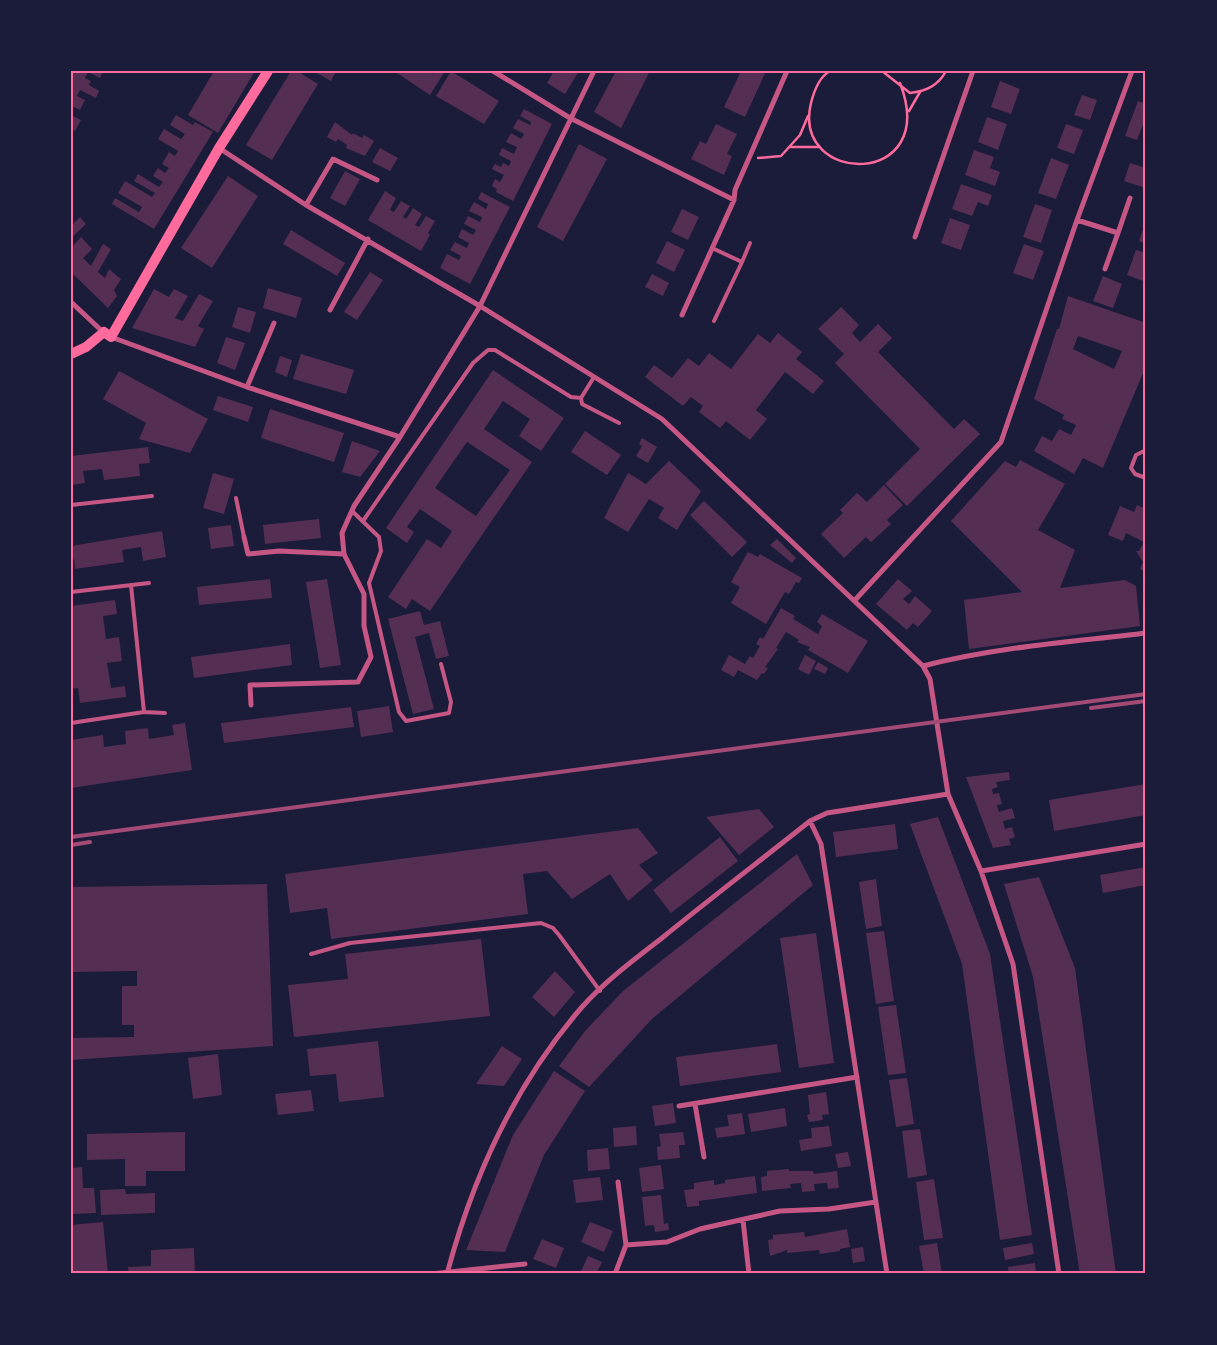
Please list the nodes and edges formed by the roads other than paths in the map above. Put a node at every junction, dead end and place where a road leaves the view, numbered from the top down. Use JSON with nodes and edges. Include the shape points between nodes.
{"nodes":[{"id":1,"x":268,"y":71,"type":"edge"},
{"id":2,"x":493,"y":71,"type":"edge"},
{"id":3,"x":594,"y":71,"type":"edge"},
{"id":4,"x":787,"y":71,"type":"edge"},
{"id":5,"x":973,"y":71,"type":"edge"},
{"id":6,"x":1132,"y":71,"type":"edge"},
{"id":7,"x":570,"y":118,"type":"junction"},
{"id":8,"x":219,"y":148,"type":"junction"},
{"id":9,"x":377,"y":180,"type":"dead end"},
{"id":10,"x":1130,"y":198,"type":"dead end"},
{"id":11,"x":734,"y":200,"type":"junction"},
{"id":12,"x":306,"y":204,"type":"junction"},
{"id":13,"x":1077,"y":220,"type":"junction"},
{"id":14,"x":1118,"y":233,"type":"junction"},
{"id":15,"x":915,"y":237,"type":"dead end"},
{"id":16,"x":368,"y":240,"type":"junction"},
{"id":17,"x":750,"y":243,"type":"dead end"},
{"id":18,"x":712,"y":248,"type":"junction"},
{"id":19,"x":742,"y":262,"type":"junction"},
{"id":20,"x":1105,"y":269,"type":"dead end"},
{"id":21,"x":71,"y":302,"type":"edge"},
{"id":22,"x":480,"y":306,"type":"junction"},
{"id":23,"x":330,"y":310,"type":"dead end"},
{"id":24,"x":682,"y":315,"type":"dead end"},
{"id":25,"x":714,"y":321,"type":"dead end"},
{"id":26,"x":274,"y":323,"type":"dead end"},
{"id":27,"x":108,"y":335,"type":"junction"},
{"id":28,"x":71,"y":354,"type":"edge"},
{"id":29,"x":594,"y":376,"type":"junction"},
{"id":30,"x":247,"y":387,"type":"junction"},
{"id":31,"x":581,"y":398,"type":"junction"},
{"id":32,"x":619,"y":423,"type":"dead end"},
{"id":33,"x":400,"y":437,"type":"junction"},
{"id":34,"x":1146,"y":450,"type":"edge"},
{"id":35,"x":1146,"y":478,"type":"edge"},
{"id":36,"x":152,"y":496,"type":"dead end"},
{"id":37,"x":236,"y":498,"type":"dead end"},
{"id":38,"x":71,"y":505,"type":"edge"},
{"id":39,"x":352,"y":511,"type":"junction"},
{"id":40,"x":363,"y":521,"type":"junction"},
{"id":41,"x":244,"y":537,"type":"joint"},
{"id":42,"x":344,"y":554,"type":"junction"},
{"id":43,"x":149,"y":583,"type":"dead end"},
{"id":44,"x":131,"y":585,"type":"junction"},
{"id":45,"x":71,"y":592,"type":"edge"},
{"id":46,"x":855,"y":600,"type":"junction"},
{"id":47,"x":1146,"y":633,"type":"edge"},
{"id":48,"x":441,"y":664,"type":"dead end"},
{"id":49,"x":923,"y":666,"type":"junction"},
{"id":50,"x":251,"y":705,"type":"dead end"},
{"id":51,"x":144,"y":712,"type":"junction"},
{"id":52,"x":166,"y":713,"type":"dead end"},
{"id":53,"x":71,"y":723,"type":"edge"},
{"id":54,"x":948,"y":794,"type":"junction"},
{"id":55,"x":810,"y":821,"type":"junction"},
{"id":56,"x":1146,"y":844,"type":"edge"},
{"id":57,"x":981,"y":871,"type":"junction"},
{"id":58,"x":311,"y":954,"type":"dead end"},
{"id":59,"x":600,"y":991,"type":"junction"},
{"id":60,"x":856,"y":1077,"type":"junction"},
{"id":61,"x":695,"y":1104,"type":"junction"},
{"id":62,"x":679,"y":1106,"type":"dead end"},
{"id":63,"x":704,"y":1157,"type":"dead end"},
{"id":64,"x":618,"y":1182,"type":"dead end"},
{"id":65,"x":876,"y":1202,"type":"junction"},
{"id":66,"x":743,"y":1220,"type":"junction"},
{"id":67,"x":626,"y":1245,"type":"junction"},
{"id":68,"x":525,"y":1264,"type":"dead end"},
{"id":69,"x":447,"y":1273,"type":"edge"},
{"id":70,"x":431,"y":1274,"type":"edge"},
{"id":71,"x":615,"y":1274,"type":"edge"},
{"id":72,"x":749,"y":1274,"type":"edge"},
{"id":73,"x":887,"y":1274,"type":"edge"},
{"id":74,"x":1059,"y":1274,"type":"edge"}],
"edges":[{"from":1,"to":8,"type":"main road"},
{"from":2,"to":7,"type":"street"},
{"from":3,"to":7,"type":"street"},
{"from":4,"to":11,"type":"street","via":[[735,190]]},
{"from":5,"to":15,"type":"street"},
{"from":6,"to":13,"type":"street"},
{"from":7,"to":11,"type":"street"},
{"from":7,"to":22,"type":"street"},
{"from":8,"to":12,"type":"street"},
{"from":8,"to":27,"type":"main road"},
{"from":9,"to":12,"type":"street","via":[[333,159]]},
{"from":10,"to":14,"type":"street"},
{"from":11,"to":18,"type":"street"},
{"from":12,"to":16,"type":"street"},
{"from":13,"to":14,"type":"street"},
{"from":13,"to":46,"type":"street","via":[[1001,442]]},
{"from":14,"to":20,"type":"street"},
{"from":16,"to":22,"type":"street"},
{"from":16,"to":23,"type":"street"},
{"from":17,"to":19,"type":"lane"},
{"from":18,"to":19,"type":"lane"},
{"from":18,"to":24,"type":"street"},
{"from":19,"to":25,"type":"lane"},
{"from":21,"to":27,"type":"street"},
{"from":22,"to":29,"type":"street"},
{"from":22,"to":33,"type":"street"},
{"from":26,"to":30,"type":"street"},
{"from":27,"to":28,"type":"main road"},
{"from":27,"to":30,"type":"street"},
{"from":29,"to":31,"type":"lane"},
{"from":29,"to":46,"type":"street","via":[[662,419]]},
{"from":30,"to":33,"type":"street"},
{"from":31,"to":32,"type":"lane","via":[[582,404]]},
{"from":31,"to":40,"type":"lane","via":[[571,396],[495,350],[488,350],[473,363]]},
{"from":33,"to":39,"type":"street"},
{"from":34,"to":35,"type":"lane","via":[[1136,455],[1131,468],[1135,474]]},
{"from":36,"to":38,"type":"lane"},
{"from":37,"to":41,"type":"lane"},
{"from":39,"to":40,"type":"lane"},
{"from":39,"to":42,"type":"street","via":[[342,533]]},
{"from":40,"to":48,"type":"lane","via":[[380,536],[381,551],[369,583],[399,712],[406,721],[449,713],[451,702]]},
{"from":41,"to":42,"type":"street","via":[[248,554],[279,550]]},
{"from":42,"to":50,"type":"street","via":[[364,594],[364,626],[371,658],[358,682],[250,685]]},
{"from":43,"to":44,"type":"lane"},
{"from":44,"to":45,"type":"lane"},
{"from":44,"to":51,"type":"lane"},
{"from":46,"to":49,"type":"street"},
{"from":47,"to":49,"type":"street","via":[[949,659]]},
{"from":49,"to":54,"type":"street","via":[[930,679]]},
{"from":51,"to":52,"type":"lane"},
{"from":51,"to":53,"type":"lane"},
{"from":54,"to":55,"type":"street","via":[[827,813]]},
{"from":54,"to":57,"type":"street"},
{"from":55,"to":59,"type":"street"},
{"from":55,"to":60,"type":"street","via":[[821,844]]},
{"from":56,"to":57,"type":"street"},
{"from":57,"to":74,"type":"street","via":[[1013,964]]},
{"from":58,"to":59,"type":"lane","via":[[350,943],[541,923],[553,928]]},
{"from":59,"to":69,"type":"street","via":[[583,1005],[552,1043],[498,1132],[461,1221]]},
{"from":60,"to":61,"type":"street"},
{"from":60,"to":65,"type":"street"},
{"from":61,"to":62,"type":"street"},
{"from":61,"to":63,"type":"street"},
{"from":64,"to":67,"type":"street"},
{"from":65,"to":66,"type":"street","via":[[829,1209],[780,1211]]},
{"from":65,"to":73,"type":"street"},
{"from":66,"to":67,"type":"street","via":[[700,1229],[667,1242]]},
{"from":66,"to":72,"type":"street"},
{"from":67,"to":71,"type":"street"},
{"from":68,"to":69,"type":"street"},
{"from":69,"to":70,"type":"street"}]}
